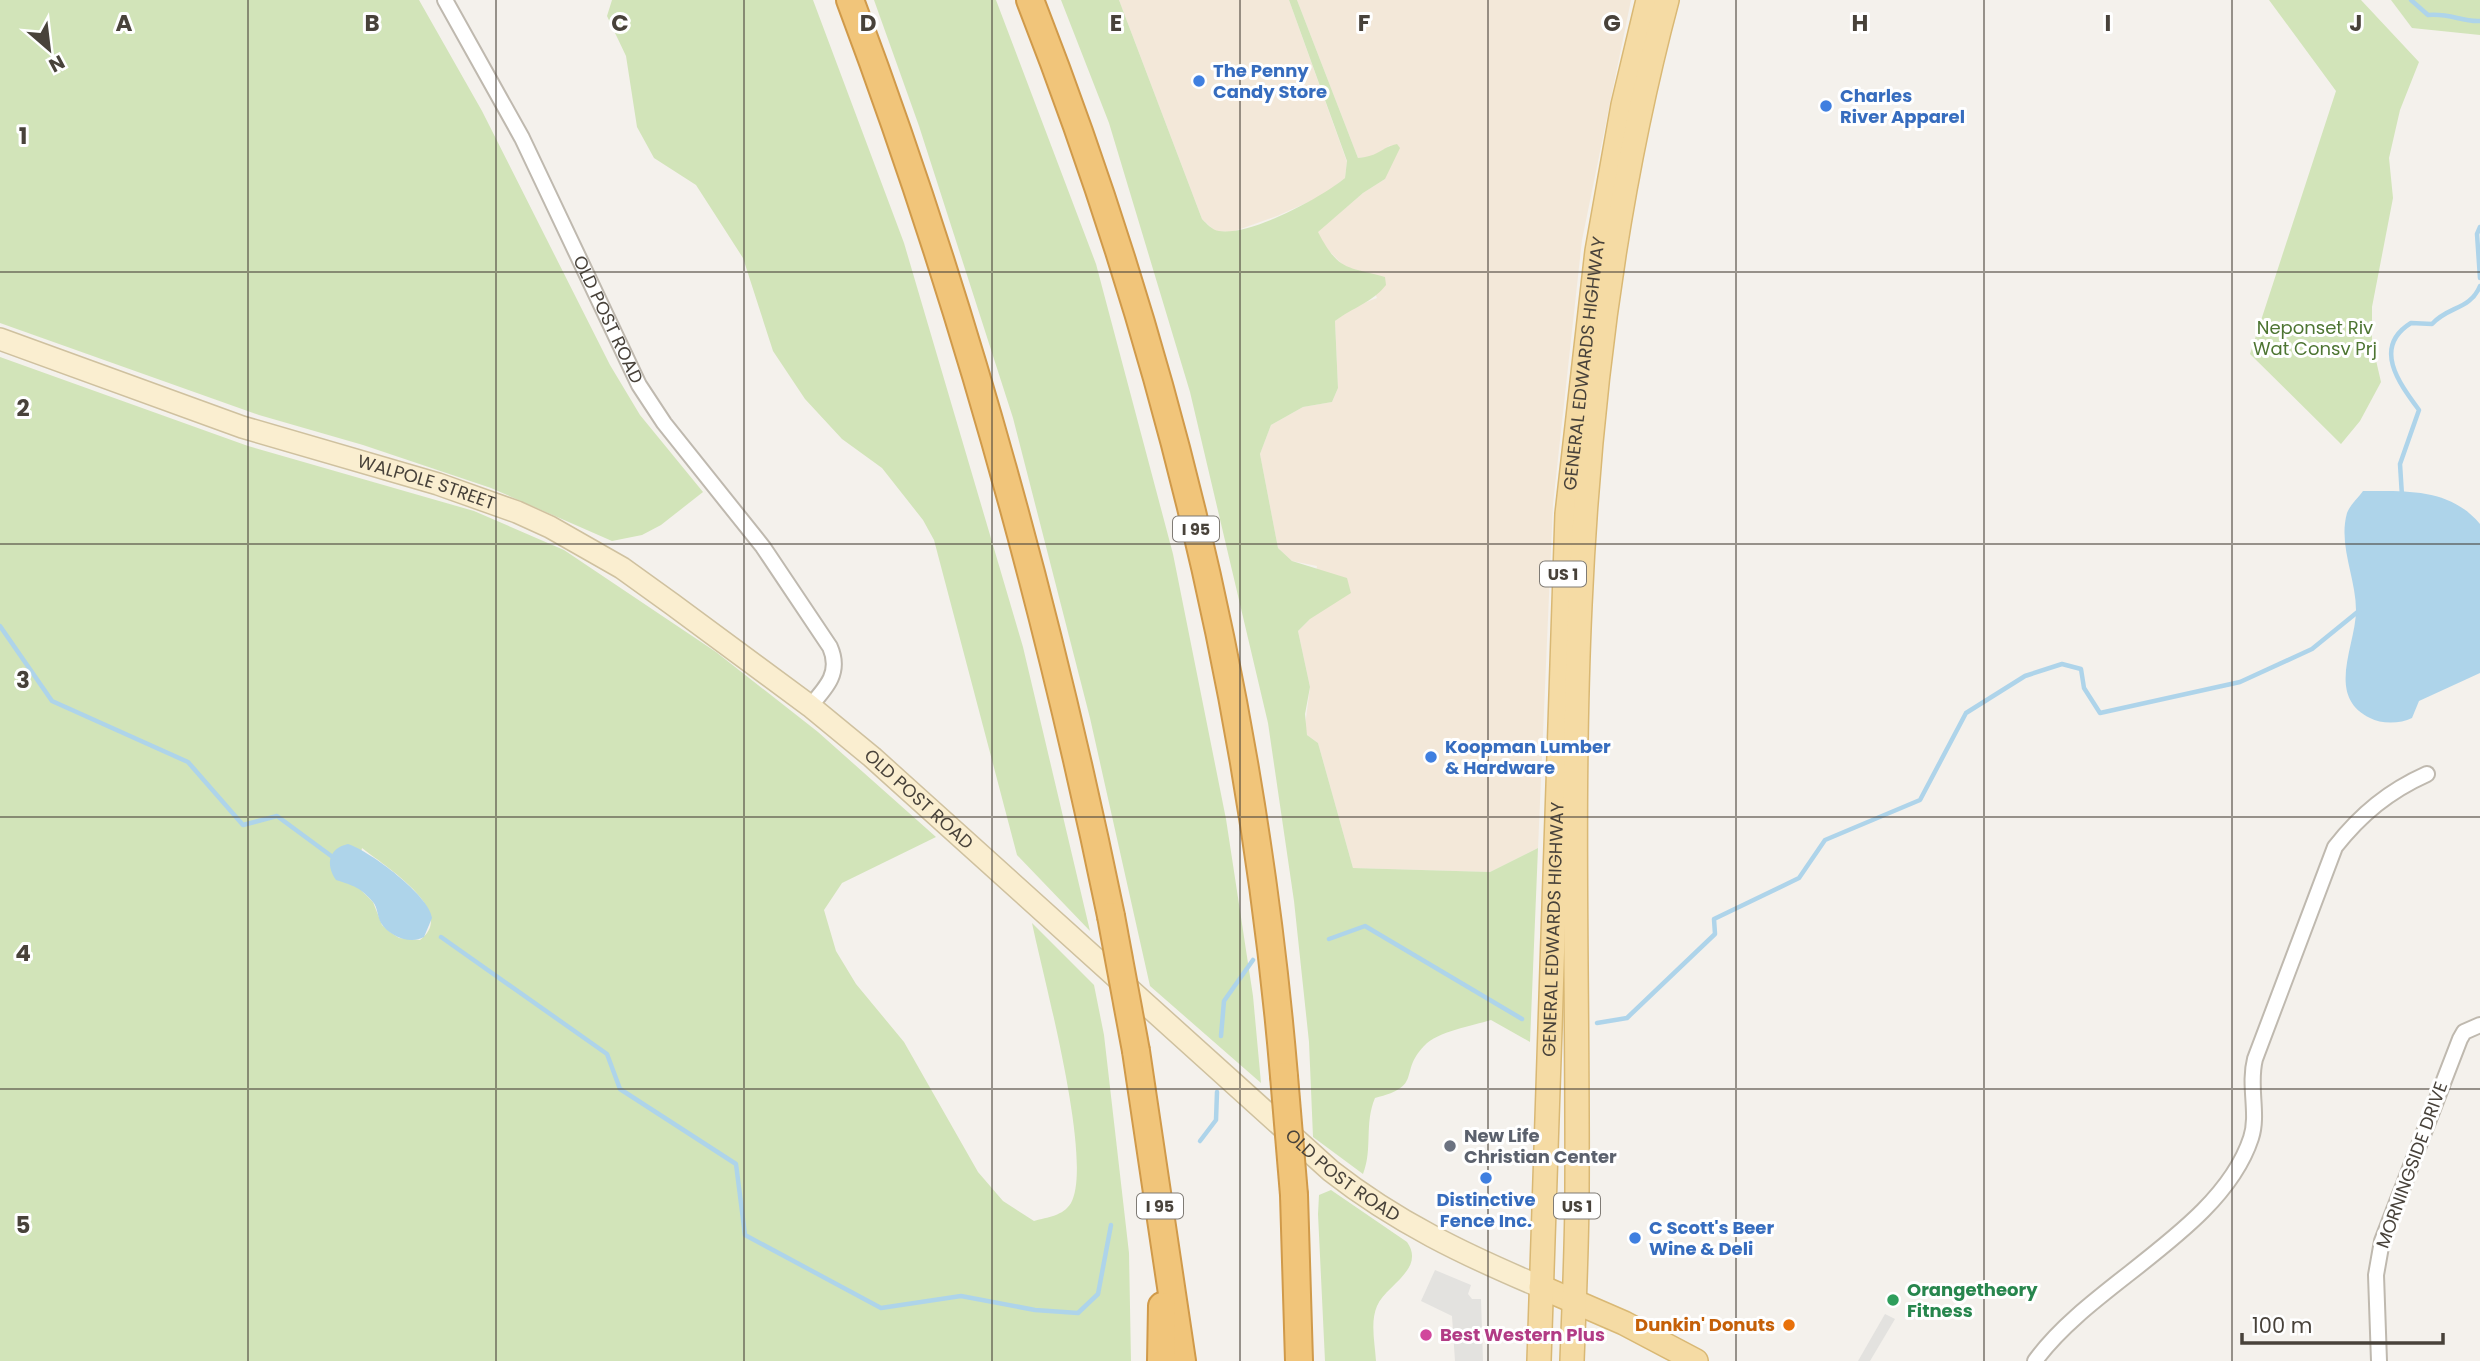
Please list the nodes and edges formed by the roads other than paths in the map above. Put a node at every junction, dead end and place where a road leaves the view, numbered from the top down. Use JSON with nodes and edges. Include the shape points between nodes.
{"nodes":[{"id":1,"x":445,"y":0,"type":"edge"},
{"id":2,"x":850,"y":0,"type":"edge"},
{"id":3,"x":1030,"y":0,"type":"edge"},
{"id":4,"x":1648,"y":0,"type":"edge"},
{"id":5,"x":1667,"y":0,"type":"edge"},
{"id":6,"x":0,"y":339,"type":"edge"},
{"id":7,"x":810,"y":706,"type":"junction"},
{"id":8,"x":2427,"y":774,"type":"dead end"},
{"id":9,"x":2480,"y":1024,"type":"edge"},
{"id":10,"x":1165,"y":1238,"type":"junction"},
{"id":11,"x":1541,"y":1287,"type":"junction"},
{"id":12,"x":1574,"y":1301,"type":"junction"},
{"id":13,"x":1161,"y":1361,"type":"edge"},
{"id":14,"x":1182,"y":1361,"type":"edge"},
{"id":15,"x":1299,"y":1361,"type":"edge"},
{"id":16,"x":1539,"y":1361,"type":"edge"},
{"id":17,"x":1572,"y":1361,"type":"edge"},
{"id":18,"x":1696,"y":1361,"type":"edge"},
{"id":19,"x":2035,"y":1361,"type":"edge"},
{"id":20,"x":2379,"y":1361,"type":"edge"}],
"edges":[{"from":1,"to":7,"type":"street","name":"OLD POST ROAD","via":[[522,138],[639,385],[830,647],[834,671]]},
{"from":2,"to":10,"type":"highway","number":"I 95","bridge":true,"via":[[920,198],[1002,462],[1068,716],[1111,916]]},
{"from":3,"to":15,"type":"highway","number":"I 95","bridge":true,"via":[[1137,307],[1227,667],[1269,927],[1294,1195]]},
{"from":4,"to":11,"type":"main road","name":"GENERAL EDWARDS HIGHWAY","number":"US 1","via":[[1597,251],[1567,514]]},
{"from":5,"to":12,"type":"main road","name":"GENERAL EDWARDS HIGHWAY","number":"US 1","via":[[1641,109],[1615,254],[1585,515],[1575,734]]},
{"from":6,"to":7,"type":"main road","name":"WALPOLE STREET","via":[[242,427],[517,512],[622,568]]},
{"from":7,"to":11,"type":"main road","name":"OLD POST ROAD","via":[[877,761],[1331,1171],[1425,1234]]},
{"from":8,"to":19,"type":"street","via":[[2383,797],[2335,847],[2255,1059],[2251,1075],[2253,1131],[2239,1162],[2198,1214],[2066,1328]]},
{"from":9,"to":20,"type":"street","name":"MORNINGSIDE DRIVE","via":[[2460,1039],[2385,1230],[2376,1275]]},
{"from":10,"to":13,"type":"highway"},
{"from":10,"to":14,"type":"highway","number":"I 95"},
{"from":11,"to":12,"type":"main road","name":"OLD POST ROAD"},
{"from":11,"to":16,"type":"main road","name":"GENERAL EDWARDS HIGHWAY","number":"US 1"},
{"from":12,"to":17,"type":"main road","name":"GENERAL EDWARDS HIGHWAY","number":"US 1"},
{"from":12,"to":18,"type":"main road","name":"OLD POST ROAD"}]}
